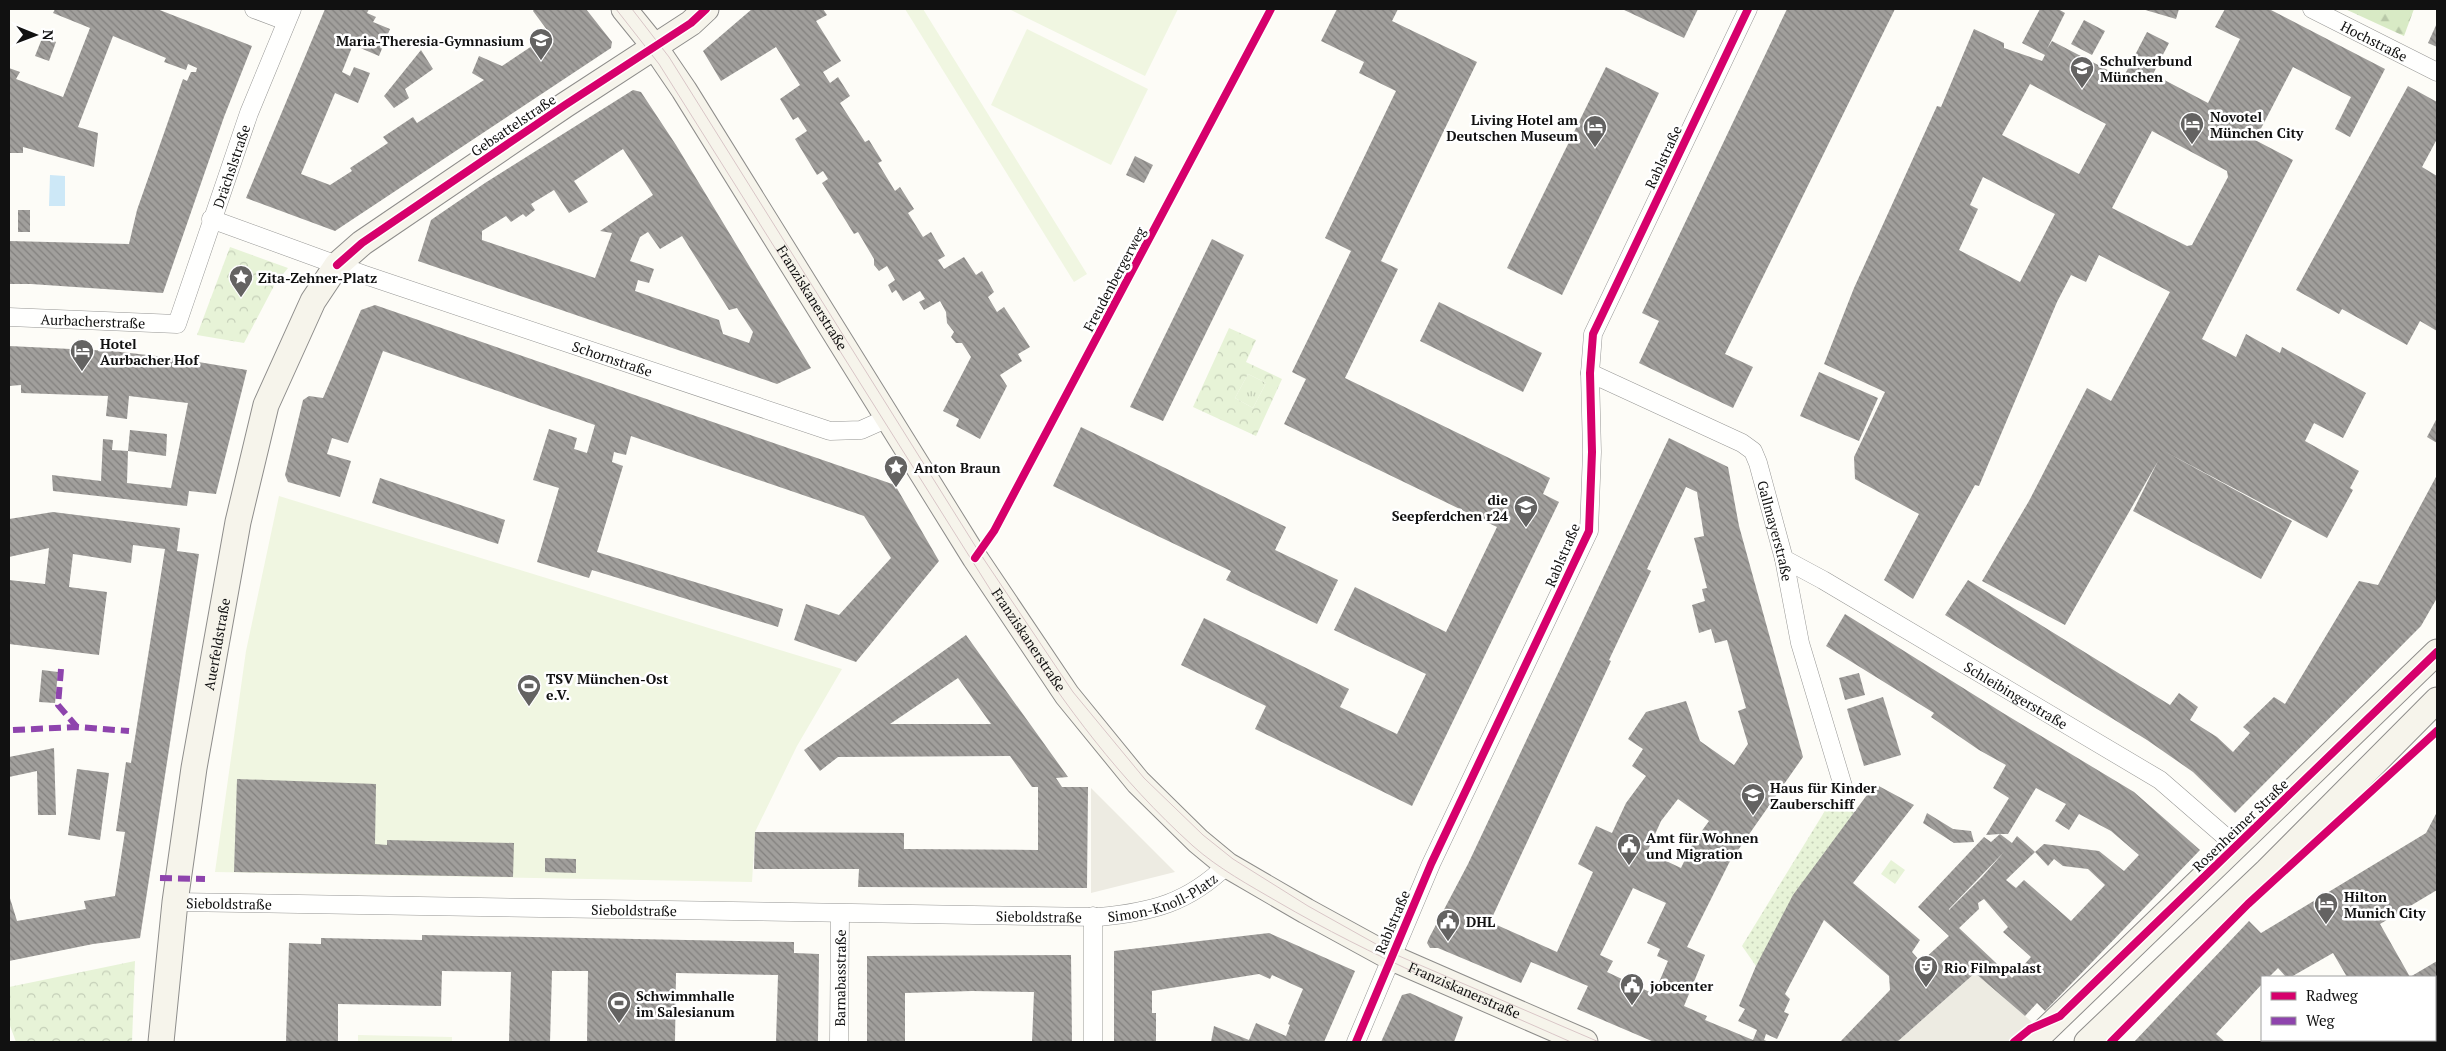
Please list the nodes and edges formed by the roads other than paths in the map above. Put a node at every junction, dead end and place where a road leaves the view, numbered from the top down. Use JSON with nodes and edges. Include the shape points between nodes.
{"nodes":[{"id":1,"x":254,"y":9,"type":"edge"},
{"id":2,"x":624,"y":9,"type":"edge"},
{"id":3,"x":706,"y":9,"type":"edge"},
{"id":4,"x":1748,"y":9,"type":"edge"},
{"id":5,"x":2312,"y":9,"type":"edge"},
{"id":6,"x":289,"y":15,"type":"edge"},
{"id":7,"x":654,"y":46,"type":"junction"},
{"id":8,"x":2437,"y":72,"type":"edge"},
{"id":9,"x":211,"y":219,"type":"junction"},
{"id":10,"x":337,"y":265,"type":"junction"},
{"id":11,"x":9,"y":317,"type":"edge"},
{"id":12,"x":176,"y":323,"type":"joint"},
{"id":13,"x":1590,"y":373,"type":"junction"},
{"id":14,"x":888,"y":418,"type":"junction"},
{"id":15,"x":1784,"y":559,"type":"junction"},
{"id":16,"x":2437,"y":652,"type":"edge"},
{"id":17,"x":2437,"y":700,"type":"edge"},
{"id":18,"x":1843,"y":786,"type":"dead end"},
{"id":19,"x":2236,"y":846,"type":"junction"},
{"id":20,"x":1227,"y":864,"type":"junction"},
{"id":21,"x":175,"y":902,"type":"junction"},
{"id":22,"x":840,"y":914,"type":"junction"},
{"id":23,"x":1093,"y":916,"type":"junction"},
{"id":24,"x":1390,"y":957,"type":"junction"},
{"id":25,"x":161,"y":1042,"type":"edge"},
{"id":26,"x":839,"y":1042,"type":"edge"},
{"id":27,"x":1093,"y":1042,"type":"edge"},
{"id":28,"x":1356,"y":1042,"type":"edge"},
{"id":29,"x":1585,"y":1042,"type":"edge"},
{"id":30,"x":2033,"y":1042,"type":"edge"},
{"id":31,"x":2087,"y":1042,"type":"edge"}],
"edges":[{"from":1,"to":6,"type":"street"},
{"from":2,"to":7,"type":"main road","name":"Franziskanerstraße"},
{"from":3,"to":7,"type":"main road","name":"Gebsattelstraße","via":[[691,23]]},
{"from":4,"to":13,"type":"street","name":"Rablstraße","via":[[1593,334]]},
{"from":5,"to":8,"type":"street","name":"Hochstraße"},
{"from":6,"to":9,"type":"street","name":"Drächslstraße","via":[[248,112]]},
{"from":7,"to":10,"type":"main road","name":"Gebsattelstraße","via":[[370,237]]},
{"from":7,"to":14,"type":"main road","name":"Franziskanerstraße"},
{"from":9,"to":10,"type":"street"},
{"from":9,"to":12,"type":"street","name":"Drächslstraße"},
{"from":10,"to":14,"type":"street","name":"Schornstraße","via":[[830,431],[861,430]]},
{"from":10,"to":21,"type":"main road","name":"Auerfeldstraße","via":[[302,320],[266,404],[238,522],[194,768]]},
{"from":11,"to":12,"type":"street","name":"Aurbacherstraße"},
{"from":13,"to":15,"type":"street","name":"Gallmayerstraße","via":[[1753,451]]},
{"from":13,"to":24,"type":"street","name":"Rablstraße","via":[[1589,531]]},
{"from":14,"to":20,"type":"main road","name":"Franziskanerstraße","via":[[975,558],[1067,695],[1138,782],[1198,841]]},
{"from":15,"to":18,"type":"street","name":"Gallmayerstraße","via":[[1800,643]]},
{"from":15,"to":19,"type":"street","name":"Schleibingerstraße","via":[[2160,780]]},
{"from":16,"to":19,"type":"main road","name":"Rosenheimer Straße"},
{"from":17,"to":31,"type":"main road","via":[[2267,871]]},
{"from":19,"to":30,"type":"main road","name":"Rosenheimer Straße"},
{"from":20,"to":23,"type":"street","name":"Simon-Knoll-Platz","via":[[1210,881],[1159,908],[1132,914]]},
{"from":20,"to":24,"type":"main road","name":"Franziskanerstraße"},
{"from":21,"to":22,"type":"street","name":"Sieboldstraße"},
{"from":21,"to":25,"type":"main road","name":"Auerfeldstraße"},
{"from":22,"to":23,"type":"street","name":"Sieboldstraße"},
{"from":22,"to":26,"type":"street","name":"Barnabasstraße"},
{"from":23,"to":27,"type":"street"},
{"from":24,"to":28,"type":"street","name":"Rablstraße"},
{"from":24,"to":29,"type":"main road","name":"Franziskanerstraße"}]}
